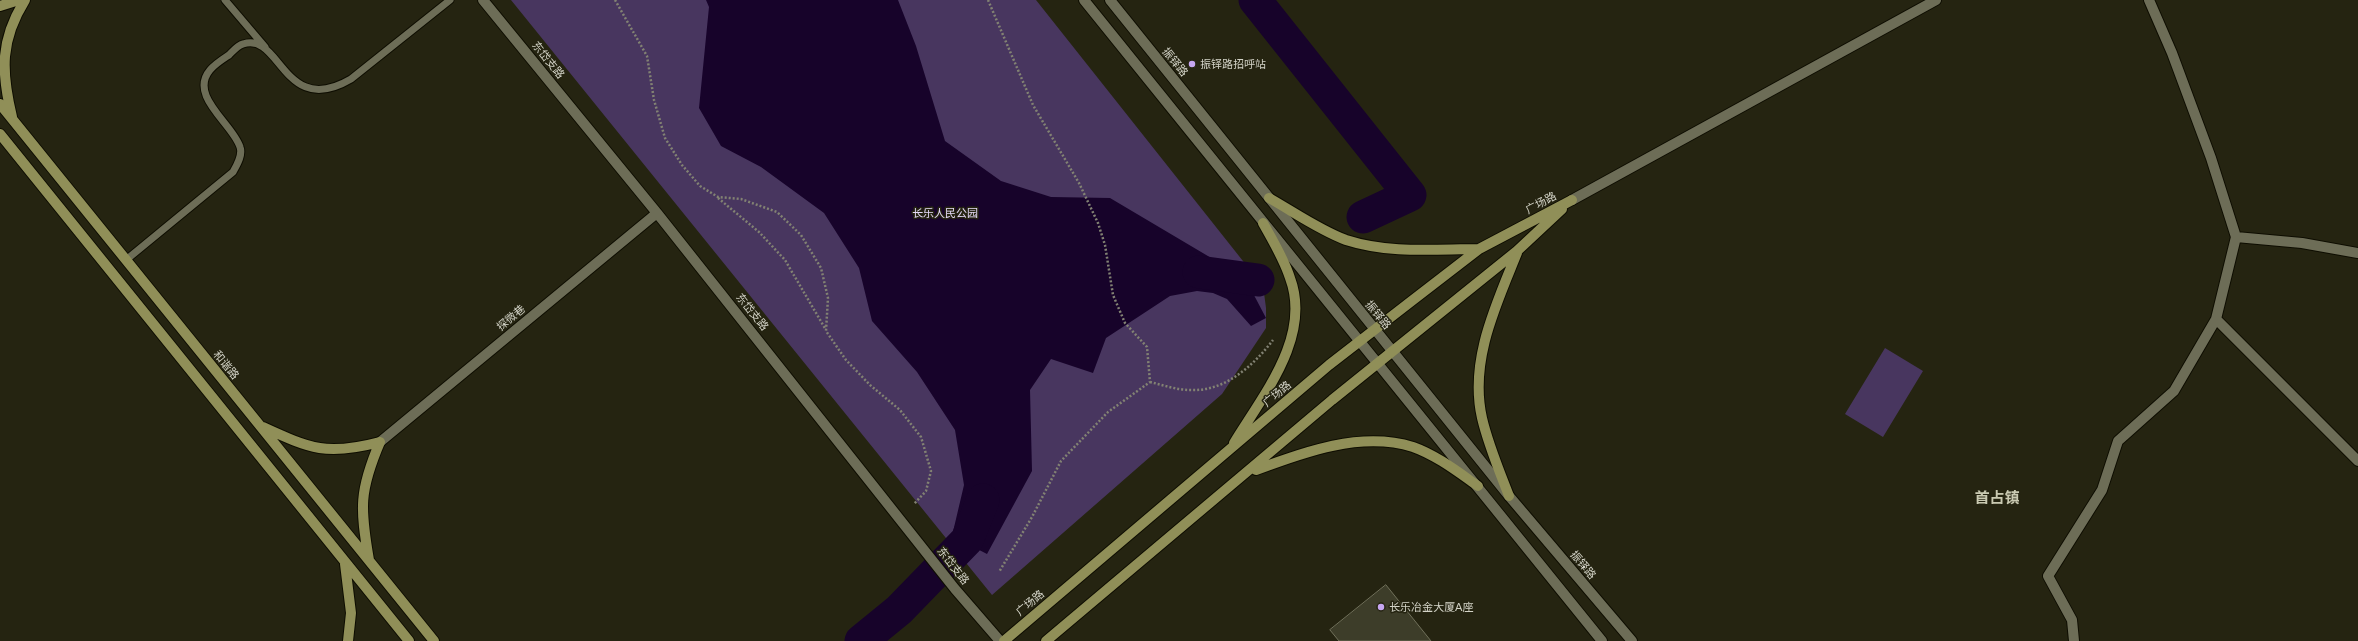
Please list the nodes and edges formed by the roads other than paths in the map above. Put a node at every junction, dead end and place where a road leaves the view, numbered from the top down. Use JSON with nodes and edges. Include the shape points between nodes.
{"nodes":[{"id":1,"x":19,"y":0,"type":"edge"},
{"id":2,"x":25,"y":0,"type":"edge"},
{"id":3,"x":226,"y":0,"type":"edge"},
{"id":4,"x":450,"y":0,"type":"edge"},
{"id":5,"x":483,"y":0,"type":"edge"},
{"id":6,"x":1084,"y":0,"type":"edge"},
{"id":7,"x":1110,"y":0,"type":"edge"},
{"id":8,"x":1936,"y":0,"type":"edge"},
{"id":9,"x":2149,"y":0,"type":"edge"},
{"id":10,"x":0,"y":6,"type":"edge"},
{"id":11,"x":268,"y":50,"type":"junction"},
{"id":12,"x":0,"y":104,"type":"edge"},
{"id":13,"x":13,"y":121,"type":"junction"},
{"id":14,"x":0,"y":134,"type":"edge"},
{"id":15,"x":1268,"y":198,"type":"junction"},
{"id":16,"x":1572,"y":200,"type":"junction"},
{"id":17,"x":657,"y":212,"type":"junction"},
{"id":18,"x":1263,"y":223,"type":"junction"},
{"id":19,"x":2236,"y":237,"type":"junction"},
{"id":20,"x":1480,"y":249,"type":"junction"},
{"id":21,"x":1517,"y":251,"type":"junction"},
{"id":22,"x":2358,"y":253,"type":"edge"},
{"id":23,"x":126,"y":260,"type":"junction"},
{"id":24,"x":2216,"y":319,"type":"junction"},
{"id":25,"x":1375,"y":330,"type":"junction"},
{"id":26,"x":1361,"y":341,"type":"junction"},
{"id":27,"x":1392,"y":352,"type":"junction"},
{"id":28,"x":1379,"y":362,"type":"junction"},
{"id":29,"x":260,"y":426,"type":"junction"},
{"id":30,"x":380,"y":442,"type":"junction"},
{"id":31,"x":1229,"y":451,"type":"junction"},
{"id":32,"x":2358,"y":462,"type":"edge"},
{"id":33,"x":1248,"y":473,"type":"junction"},
{"id":34,"x":1478,"y":486,"type":"junction"},
{"id":35,"x":1509,"y":496,"type":"junction"},
{"id":36,"x":369,"y":561,"type":"junction"},
{"id":37,"x":344,"y":562,"type":"junction"},
{"id":38,"x":348,"y":641,"type":"edge"},
{"id":39,"x":409,"y":641,"type":"edge"},
{"id":40,"x":434,"y":641,"type":"edge"},
{"id":41,"x":1000,"y":641,"type":"edge"},
{"id":42,"x":1004,"y":641,"type":"edge"},
{"id":43,"x":1046,"y":641,"type":"edge"},
{"id":44,"x":1602,"y":641,"type":"edge"},
{"id":45,"x":1632,"y":641,"type":"edge"},
{"id":46,"x":2074,"y":641,"type":"edge"}],
"edges":[{"from":1,"to":10,"type":"main road"},
{"from":2,"to":13,"type":"main road","via":[[6,32],[3,47],[6,88]]},
{"from":3,"to":11,"type":"lane"},
{"from":4,"to":11,"type":"lane","via":[[351,79],[338,87],[324,91],[302,86]]},
{"from":5,"to":17,"type":"street","name":"东岱支路"},
{"from":6,"to":18,"type":"street"},
{"from":7,"to":15,"type":"street","name":"振铎路"},
{"from":8,"to":16,"type":"street"},
{"from":9,"to":19,"type":"street","via":[[2209,151]]},
{"from":11,"to":23,"type":"lane","via":[[250,42],[242,44],[209,71],[204,85],[207,98],[241,147],[239,160],[233,172]]},
{"from":12,"to":13,"type":"main road","name":"和谐路"},
{"from":13,"to":23,"type":"main road","name":"和谐路"},
{"from":14,"to":37,"type":"main road"},
{"from":15,"to":20,"type":"main road","via":[[1323,229],[1365,245],[1402,249]]},
{"from":15,"to":25,"type":"street","name":"振铎路"},
{"from":16,"to":20,"type":"main road","name":"广场路"},
{"from":16,"to":21,"type":"main road","name":"广场路"},
{"from":17,"to":30,"type":"street","name":"探微巷"},
{"from":17,"to":41,"type":"street","name":"东岱支路","via":[[955,589]]},
{"from":18,"to":26,"type":"street"},
{"from":18,"to":31,"type":"main road","via":[[1291,279],[1296,313],[1293,331],[1283,359]]},
{"from":19,"to":22,"type":"street"},
{"from":19,"to":24,"type":"street"},
{"from":20,"to":25,"type":"main road","name":"广场路"},
{"from":21,"to":27,"type":"main road","name":"广场路"},
{"from":21,"to":35,"type":"main road","via":[[1481,352],[1479,380],[1482,417]]},
{"from":23,"to":29,"type":"main road","name":"和谐路"},
{"from":24,"to":32,"type":"street"},
{"from":24,"to":46,"type":"street","via":[[2174,391],[2118,441],[2102,490],[2048,576],[2072,620]]},
{"from":25,"to":26,"type":"main road","name":"广场路"},
{"from":25,"to":27,"type":"street","name":"振铎路"},
{"from":26,"to":28,"type":"street"},
{"from":26,"to":31,"type":"main road","name":"广场路"},
{"from":27,"to":28,"type":"main road","name":"广场路"},
{"from":27,"to":35,"type":"street","name":"振铎路"},
{"from":28,"to":33,"type":"main road","name":"广场路"},
{"from":28,"to":34,"type":"street"},
{"from":29,"to":30,"type":"main road","via":[[290,440],[326,450],[355,449]]},
{"from":29,"to":36,"type":"main road","name":"和谐路"},
{"from":30,"to":36,"type":"main road","via":[[369,466],[362,498]]},
{"from":31,"to":42,"type":"main road","name":"广场路"},
{"from":33,"to":34,"type":"main road","via":[[1300,453],[1344,444],[1378,443],[1413,448],[1448,465]]},
{"from":33,"to":43,"type":"main road","name":"广场路"},
{"from":34,"to":44,"type":"street"},
{"from":35,"to":45,"type":"street","name":"振铎路"},
{"from":36,"to":40,"type":"main road","name":"和谐路"},
{"from":37,"to":38,"type":"main road","via":[[351,613]]},
{"from":37,"to":39,"type":"main road"}]}
